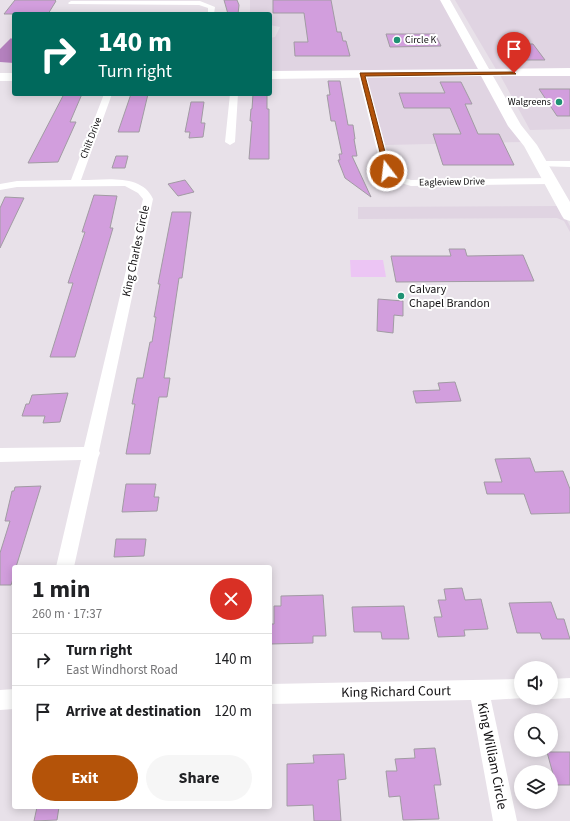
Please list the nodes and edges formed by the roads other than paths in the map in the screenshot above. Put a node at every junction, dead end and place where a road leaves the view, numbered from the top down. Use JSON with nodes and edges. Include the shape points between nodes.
{"nodes":[{"id":1,"x":445,"y":0,"type":"edge"},
{"id":2,"x":452,"y":0,"type":"edge"},
{"id":3,"x":70,"y":4,"type":"edge"},
{"id":4,"x":211,"y":12,"type":"edge"},
{"id":5,"x":570,"y":72,"type":"edge"},
{"id":6,"x":490,"y":73,"type":"junction"},
{"id":7,"x":362,"y":74,"type":"junction"},
{"id":8,"x":272,"y":75,"type":"edge"},
{"id":9,"x":0,"y":77,"type":"edge"},
{"id":10,"x":12,"y":77,"type":"edge"},
{"id":11,"x":107,"y":96,"type":"edge"},
{"id":12,"x":234,"y":96,"type":"edge"},
{"id":13,"x":230,"y":142,"type":"dead end"},
{"id":14,"x":570,"y":164,"type":"edge"},
{"id":15,"x":545,"y":172,"type":"junction"},
{"id":16,"x":75,"y":183,"type":"junction"},
{"id":17,"x":0,"y":187,"type":"edge"},
{"id":18,"x":570,"y":216,"type":"edge"},
{"id":19,"x":92,"y":454,"type":"junction"},
{"id":20,"x":0,"y":455,"type":"edge"},
{"id":21,"x":66,"y":565,"type":"edge"},
{"id":22,"x":570,"y":688,"type":"edge"},
{"id":23,"x":558,"y":689,"type":"edge"},
{"id":24,"x":479,"y":690,"type":"junction"},
{"id":25,"x":514,"y":690,"type":"edge"},
{"id":26,"x":272,"y":694,"type":"edge"},
{"id":27,"x":12,"y":699,"type":"edge"},
{"id":28,"x":0,"y":700,"type":"edge"},
{"id":29,"x":505,"y":821,"type":"edge"}],
"edges":[{"from":1,"to":6,"type":"street"},
{"from":2,"to":6,"type":"street"},
{"from":3,"to":4,"type":"street","via":[[200,3],[212,7]]},
{"from":5,"to":6,"type":"street"},
{"from":6,"to":7,"type":"street"},
{"from":6,"to":15,"type":"street","via":[[515,126],[530,145]]},
{"from":7,"to":8,"type":"street"},
{"from":7,"to":15,"type":"street","name":"Eagleview Drive","via":[[387,171],[395,179],[411,183]]},
{"from":9,"to":10,"type":"street"},
{"from":11,"to":16,"type":"street","name":"Chilt Drive"},
{"from":12,"to":13,"type":"street"},
{"from":14,"to":15,"type":"street","name":"Eagleview Drive"},
{"from":15,"to":18,"type":"street"},
{"from":16,"to":17,"type":"street","name":"King Charles Circle","via":[[17,184]]},
{"from":16,"to":19,"type":"street","name":"King Charles Circle","via":[[126,183],[142,190],[148,199]]},
{"from":19,"to":20,"type":"street"},
{"from":19,"to":21,"type":"street","name":"King Charles Circle"},
{"from":22,"to":23,"type":"street"},
{"from":24,"to":25,"type":"street","name":"King Richard Court"},
{"from":24,"to":26,"type":"street","name":"King Richard Court"},
{"from":24,"to":29,"type":"street","name":"King William Circle"},
{"from":27,"to":28,"type":"street"}]}
